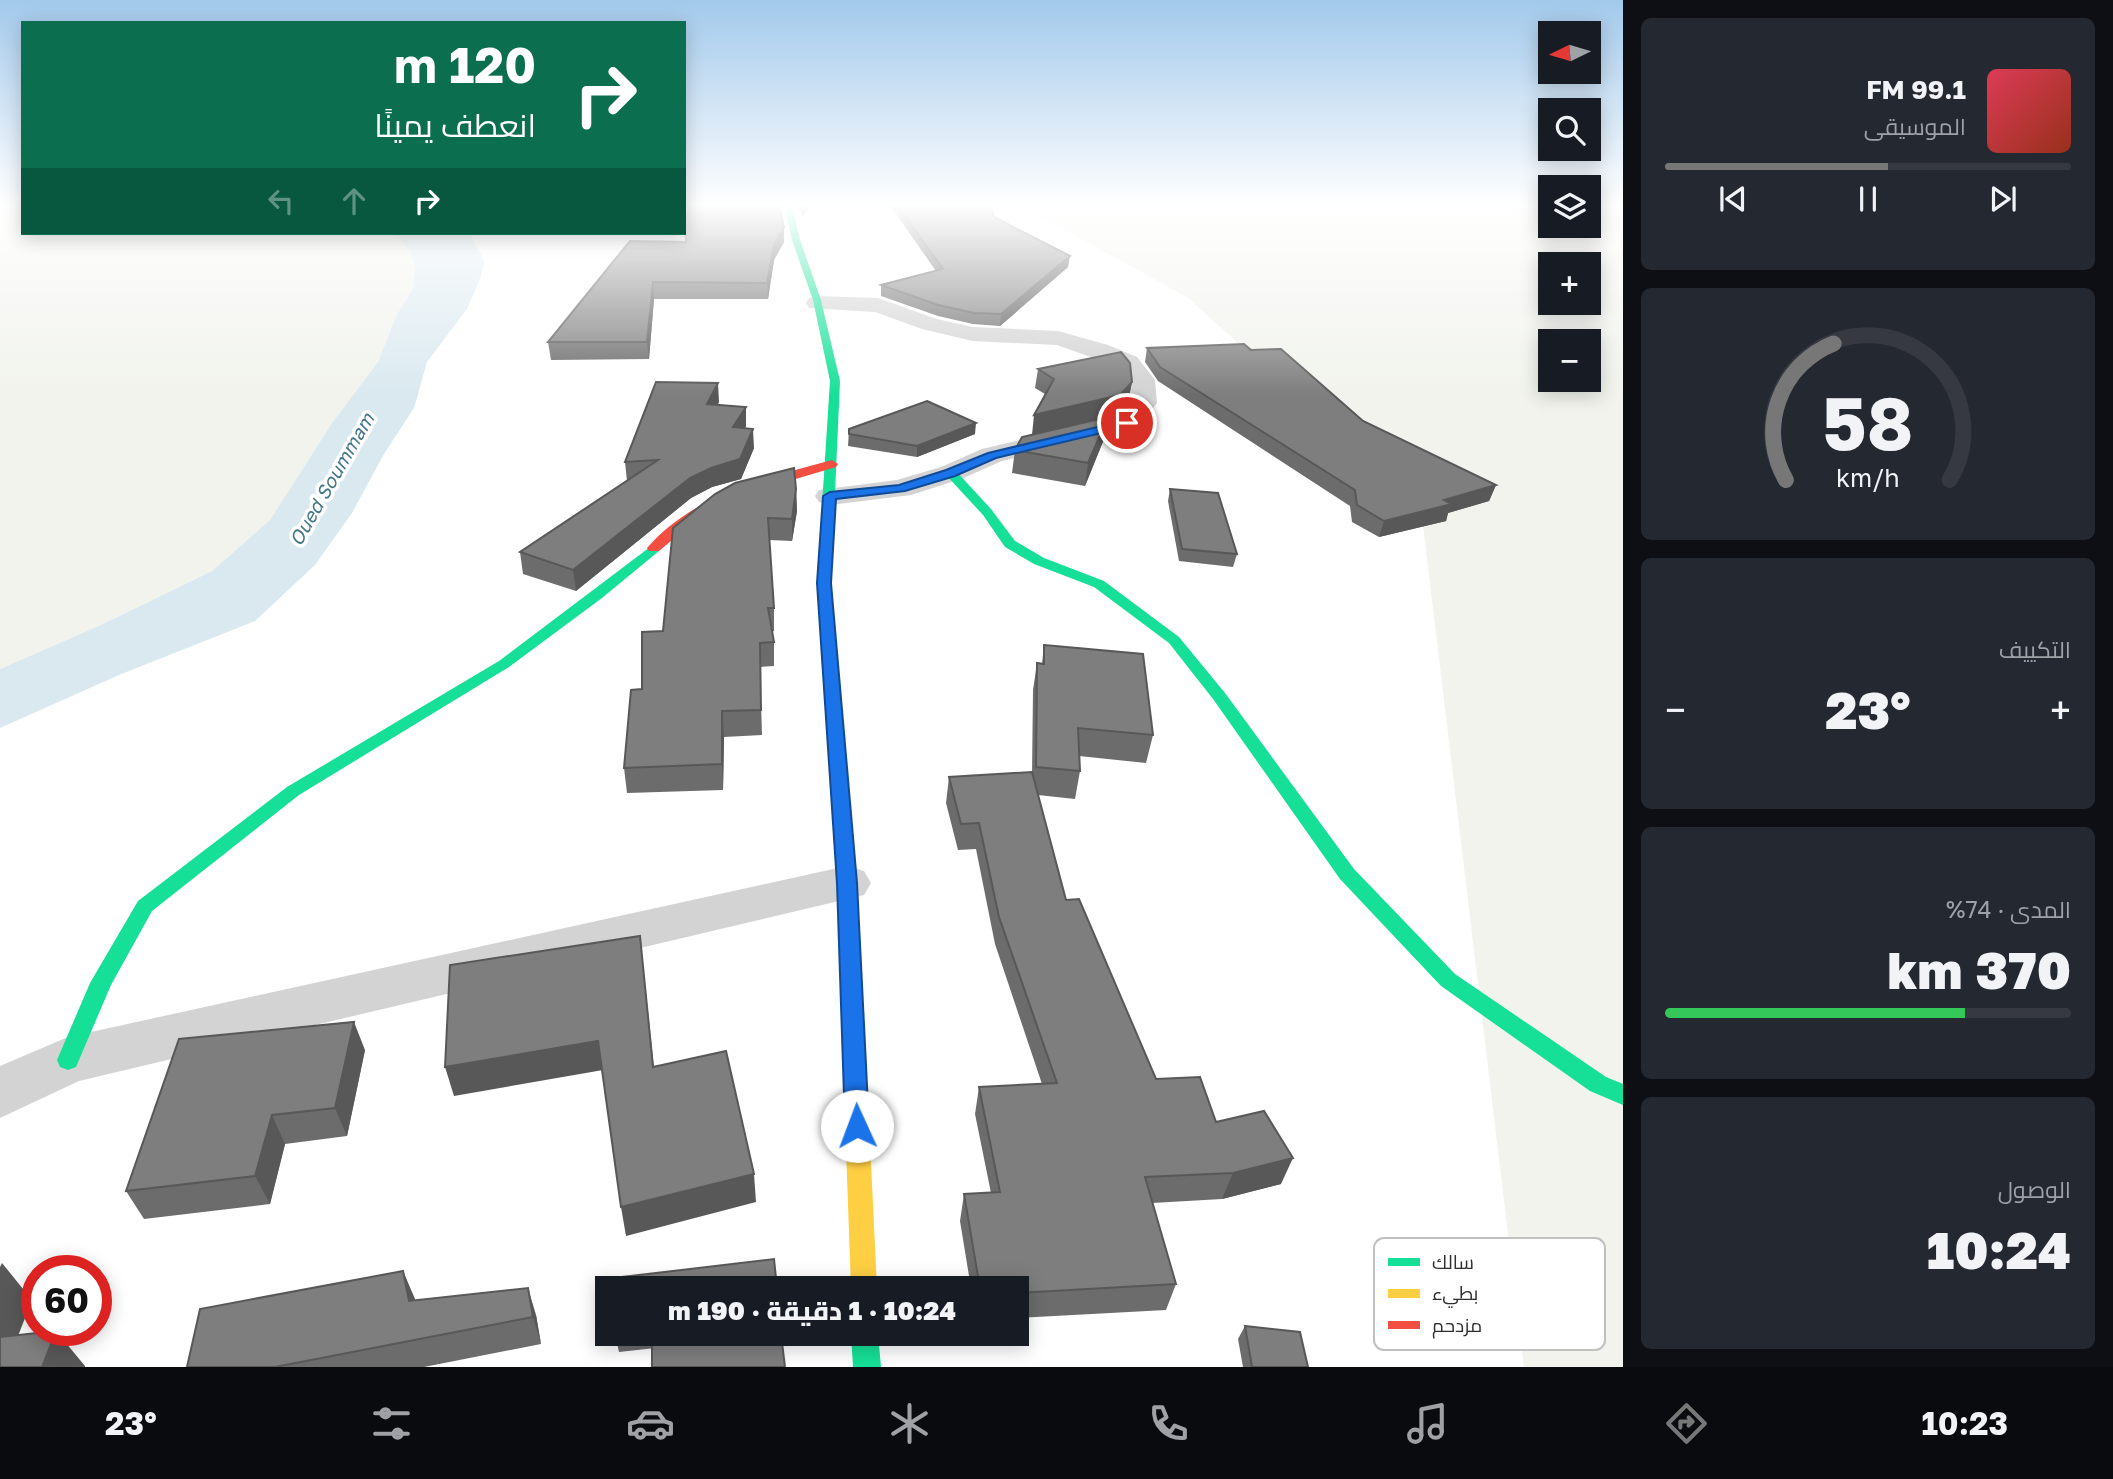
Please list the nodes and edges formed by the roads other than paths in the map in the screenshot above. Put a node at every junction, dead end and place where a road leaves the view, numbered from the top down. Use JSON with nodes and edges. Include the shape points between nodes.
{"nodes":[{"id":1,"x":805,"y":268,"type":"edge"},
{"id":2,"x":817,"y":303,"type":"junction"},
{"id":3,"x":832,"y":464,"type":"junction"},
{"id":4,"x":951,"y":473,"type":"junction"},
{"id":5,"x":830,"y":496,"type":"junction"},
{"id":6,"x":847,"y":883,"type":"junction"},
{"id":7,"x":68,"y":1060,"type":"junction"},
{"id":8,"x":0,"y":1093,"type":"edge"},
{"id":9,"x":1623,"y":1095,"type":"edge"},
{"id":10,"x":863,"y":1276,"type":"edge"},
{"id":11,"x":866,"y":1346,"type":"edge"},
{"id":12,"x":867,"y":1367,"type":"edge"}],
"edges":[{"from":1,"to":2,"type":"main road"},
{"from":2,"to":3,"type":"main road","via":[[835,381]]},
{"from":2,"to":4,"type":"street","via":[[878,305],[973,334],[1058,338],[1128,362],[1142,380],[1144,403],[1127,423],[992,455]]},
{"from":3,"to":5,"type":"main road"},
{"from":3,"to":7,"type":"main road","via":[[724,496],[704,507],[504,664],[293,791],[145,906],[101,983]]},
{"from":4,"to":5,"type":"street","via":[[900,489]]},
{"from":4,"to":9,"type":"main road","via":[[1010,544],[1039,561],[1099,584],[1174,640],[1347,874],[1448,980],[1598,1084]]},
{"from":5,"to":6,"type":"main road","via":[[824,583]]},
{"from":6,"to":7,"type":"street"},
{"from":6,"to":10,"type":"main road"},
{"from":7,"to":8,"type":"street"},
{"from":11,"to":12,"type":"main road"}]}
